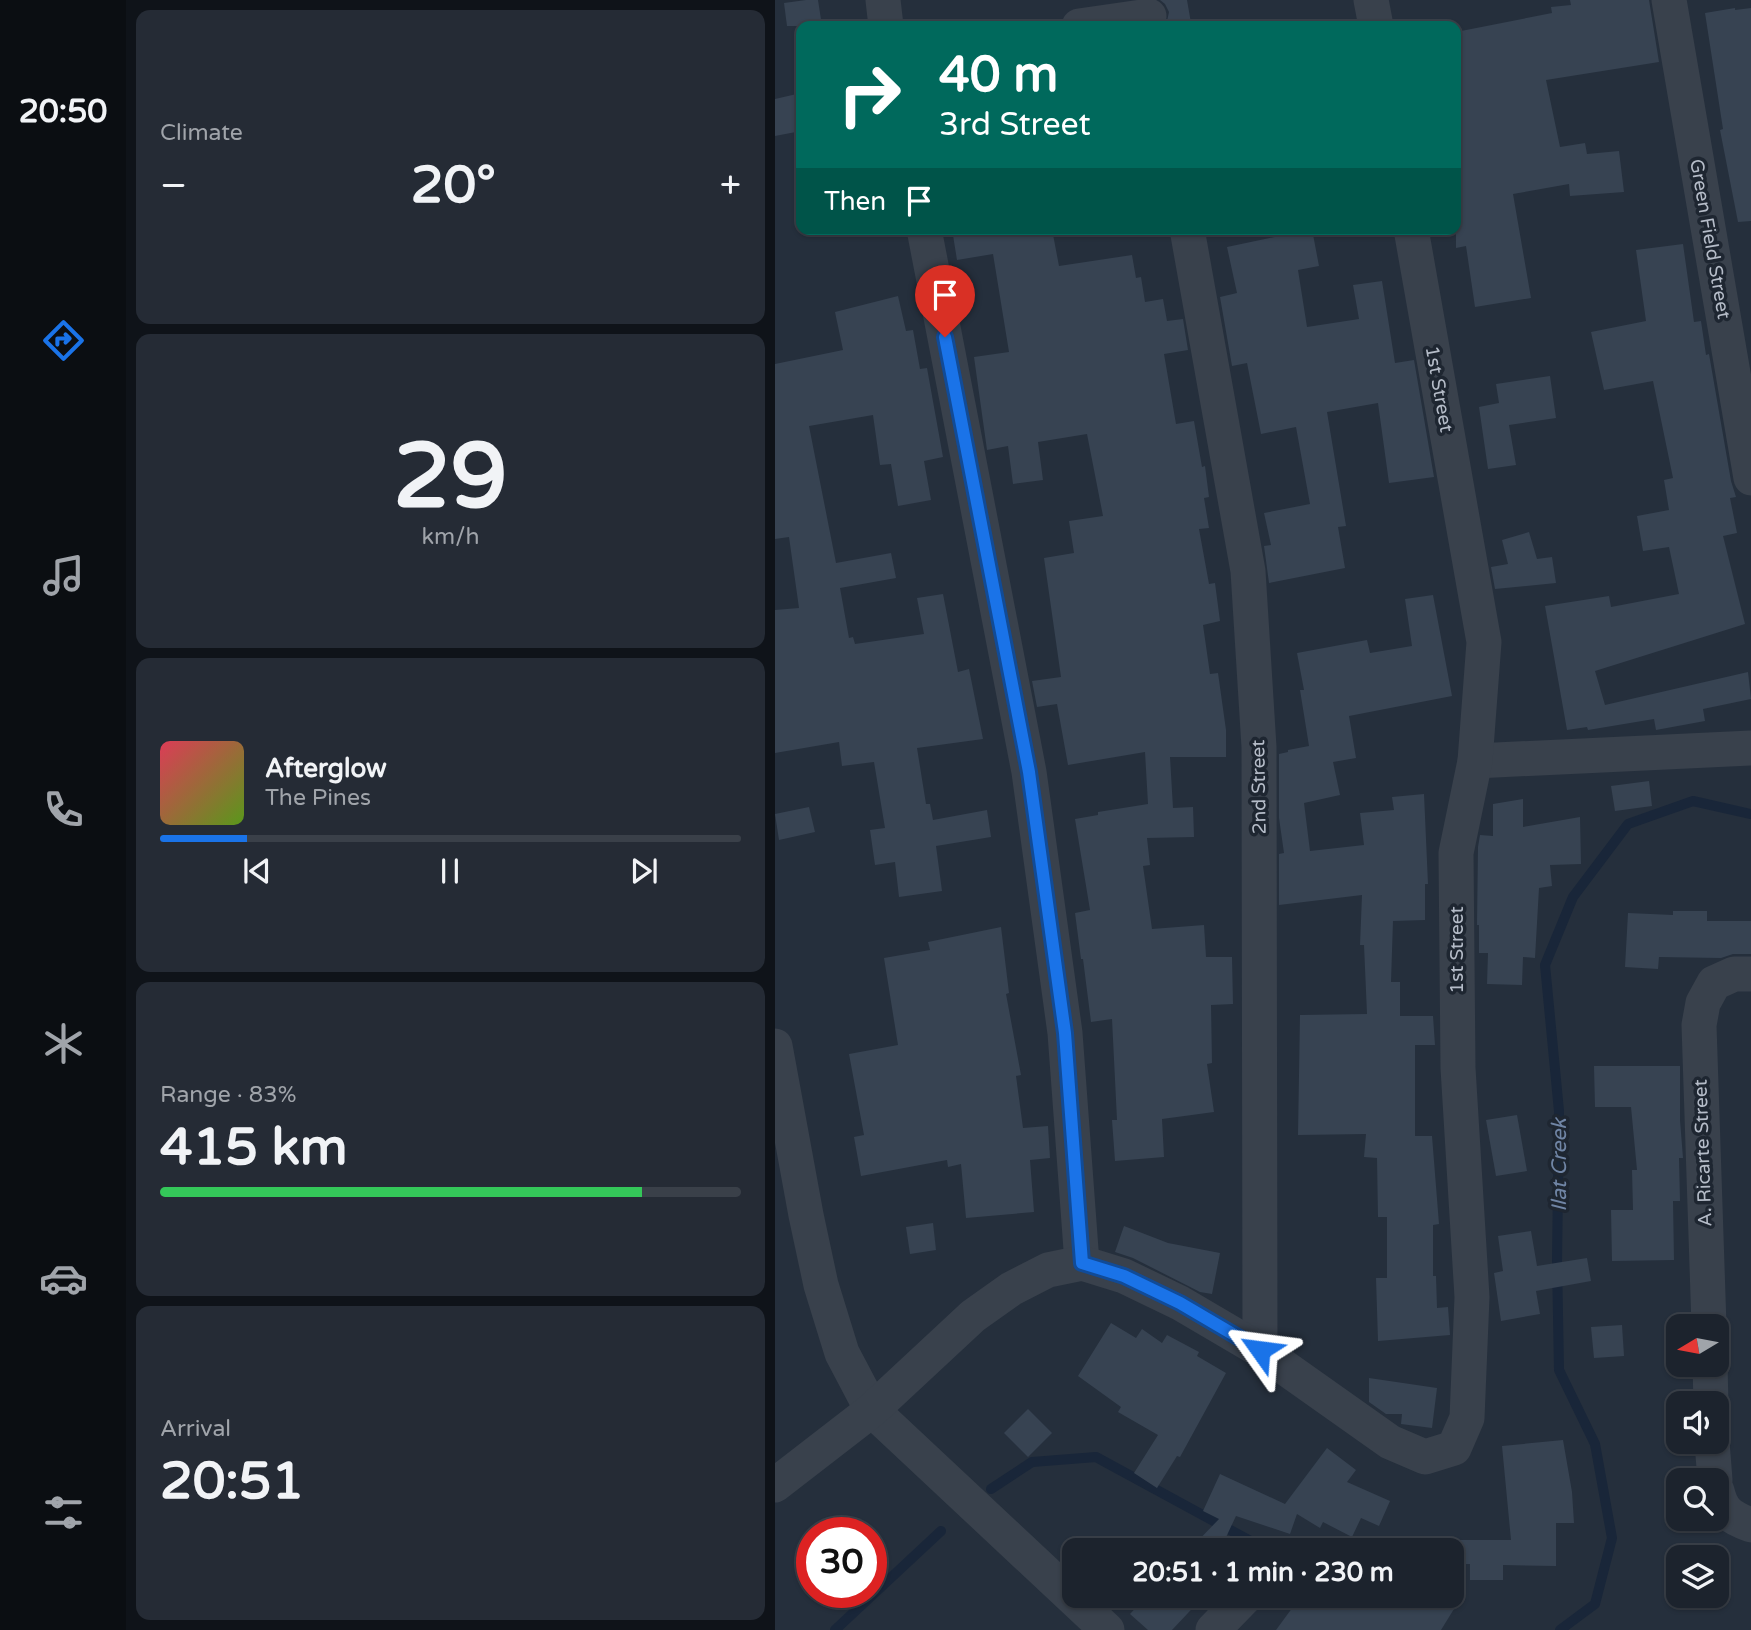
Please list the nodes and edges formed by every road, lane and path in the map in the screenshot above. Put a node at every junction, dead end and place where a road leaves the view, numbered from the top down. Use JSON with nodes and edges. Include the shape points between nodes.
{"nodes":[{"id":1,"x":883,"y":0,"type":"edge"},
{"id":2,"x":1371,"y":0,"type":"edge"},
{"id":3,"x":1669,"y":0,"type":"edge"},
{"id":4,"x":1149,"y":14,"type":"edge"},
{"id":5,"x":885,"y":21,"type":"edge"},
{"id":6,"x":1108,"y":21,"type":"edge"},
{"id":7,"x":1375,"y":21,"type":"edge"},
{"id":8,"x":925,"y":235,"type":"edge"},
{"id":9,"x":1188,"y":235,"type":"edge"},
{"id":10,"x":1412,"y":235,"type":"edge"},
{"id":11,"x":1751,"y":478,"type":"edge"},
{"id":12,"x":1751,"y":747,"type":"edge"},
{"id":13,"x":1475,"y":761,"type":"junction"},
{"id":14,"x":1751,"y":974,"type":"edge"},
{"id":15,"x":775,"y":1046,"type":"edge"},
{"id":16,"x":1082,"y":1263,"type":"junction"},
{"id":17,"x":1709,"y":1314,"type":"edge"},
{"id":18,"x":1260,"y":1350,"type":"junction"},
{"id":19,"x":872,"y":1410,"type":"junction"},
{"id":20,"x":775,"y":1485,"type":"edge"},
{"id":21,"x":1729,"y":1509,"type":"edge"},
{"id":22,"x":1751,"y":1525,"type":"edge"},
{"id":23,"x":1234,"y":1608,"type":"edge"},
{"id":24,"x":1107,"y":1630,"type":"edge"},
{"id":25,"x":1213,"y":1630,"type":"edge"}],
"edges":[{"from":1,"to":5,"type":"street"},
{"from":2,"to":7,"type":"street"},
{"from":3,"to":11,"type":"street","name":"Green Field Street"},
{"from":4,"to":6,"type":"street"},
{"from":8,"to":16,"type":"street","via":[[1029,772],[1065,1033]]},
{"from":9,"to":18,"type":"street","name":"2nd Street","via":[[1248,571],[1259,747]]},
{"from":10,"to":13,"type":"street","name":"1st Street","via":[[1484,642]]},
{"from":12,"to":13,"type":"street"},
{"from":13,"to":18,"type":"street","name":"1st Street","via":[[1456,853],[1457,1068],[1472,1297],[1467,1418],[1455,1448],[1425,1457],[1390,1442]]},
{"from":14,"to":17,"type":"street","name":"A. Ricarte Street","via":[[1734,974],[1714,982],[1699,1025]]},
{"from":15,"to":19,"type":"street","via":[[821,1285],[842,1353]]},
{"from":16,"to":18,"type":"street","via":[[1124,1276],[1180,1303]]},
{"from":16,"to":19,"type":"street","via":[[1048,1270],[1011,1289],[973,1316]]},
{"from":19,"to":20,"type":"street"},
{"from":19,"to":24,"type":"street"},
{"from":21,"to":22,"type":"street","via":[[1737,1519]]},
{"from":23,"to":25,"type":"street"}]}
